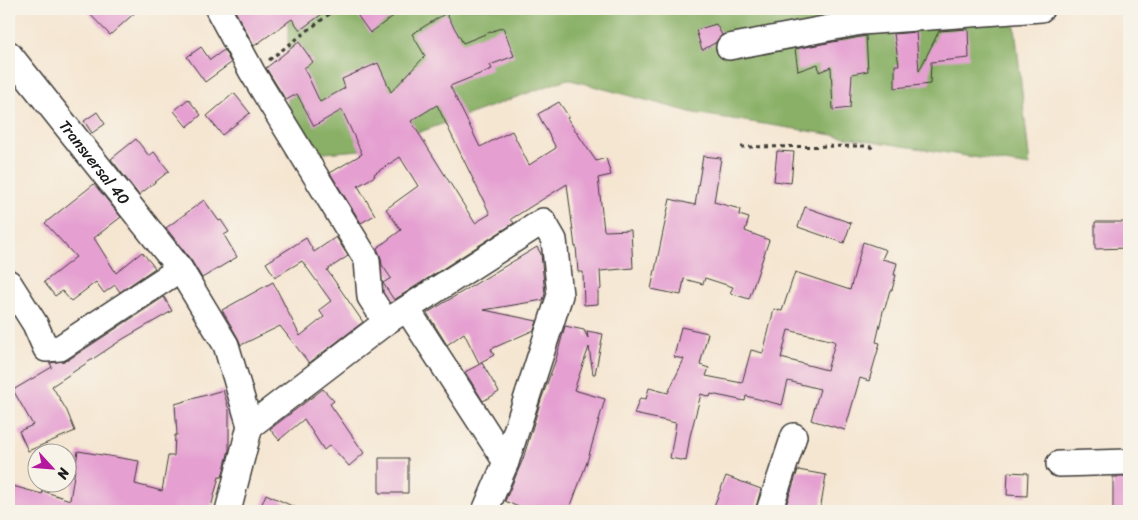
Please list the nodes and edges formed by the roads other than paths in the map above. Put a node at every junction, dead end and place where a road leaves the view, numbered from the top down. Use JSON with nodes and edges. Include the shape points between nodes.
{"nodes":[{"id":1,"x":218,"y":9,"type":"edge"},
{"id":2,"x":1041,"y":9,"type":"edge"},
{"id":3,"x":729,"y":47,"type":"dead end"},
{"id":4,"x":9,"y":54,"type":"edge"},
{"id":5,"x":180,"y":269,"type":"junction"},
{"id":6,"x":9,"y":283,"type":"edge"},
{"id":7,"x":407,"y":309,"type":"junction"},
{"id":8,"x":386,"y":322,"type":"junction"},
{"id":9,"x":250,"y":426,"type":"junction"},
{"id":10,"x":794,"y":436,"type":"dead end"},
{"id":11,"x":506,"y":462,"type":"junction"},
{"id":12,"x":1129,"y":462,"type":"edge"},
{"id":13,"x":1059,"y":464,"type":"dead end"},
{"id":14,"x":228,"y":511,"type":"edge"},
{"id":15,"x":484,"y":511,"type":"edge"},
{"id":16,"x":768,"y":511,"type":"edge"}],
"edges":[{"from":1,"to":8,"type":"street","via":[[252,72],[367,260],[370,296]]},
{"from":2,"to":3,"type":"street","via":[[861,22]]},
{"from":4,"to":5,"type":"street","name":"Transversal 40"},
{"from":5,"to":6,"type":"street","via":[[60,348],[46,349],[35,324]]},
{"from":5,"to":9,"type":"street","name":"Transversal 40","via":[[226,345]]},
{"from":7,"to":8,"type":"street"},
{"from":7,"to":11,"type":"street"},
{"from":7,"to":11,"type":"street","via":[[543,221],[554,240],[560,295]]},
{"from":8,"to":9,"type":"street"},
{"from":9,"to":14,"type":"street"},
{"from":10,"to":16,"type":"street"},
{"from":11,"to":15,"type":"street"},
{"from":12,"to":13,"type":"street"}]}
